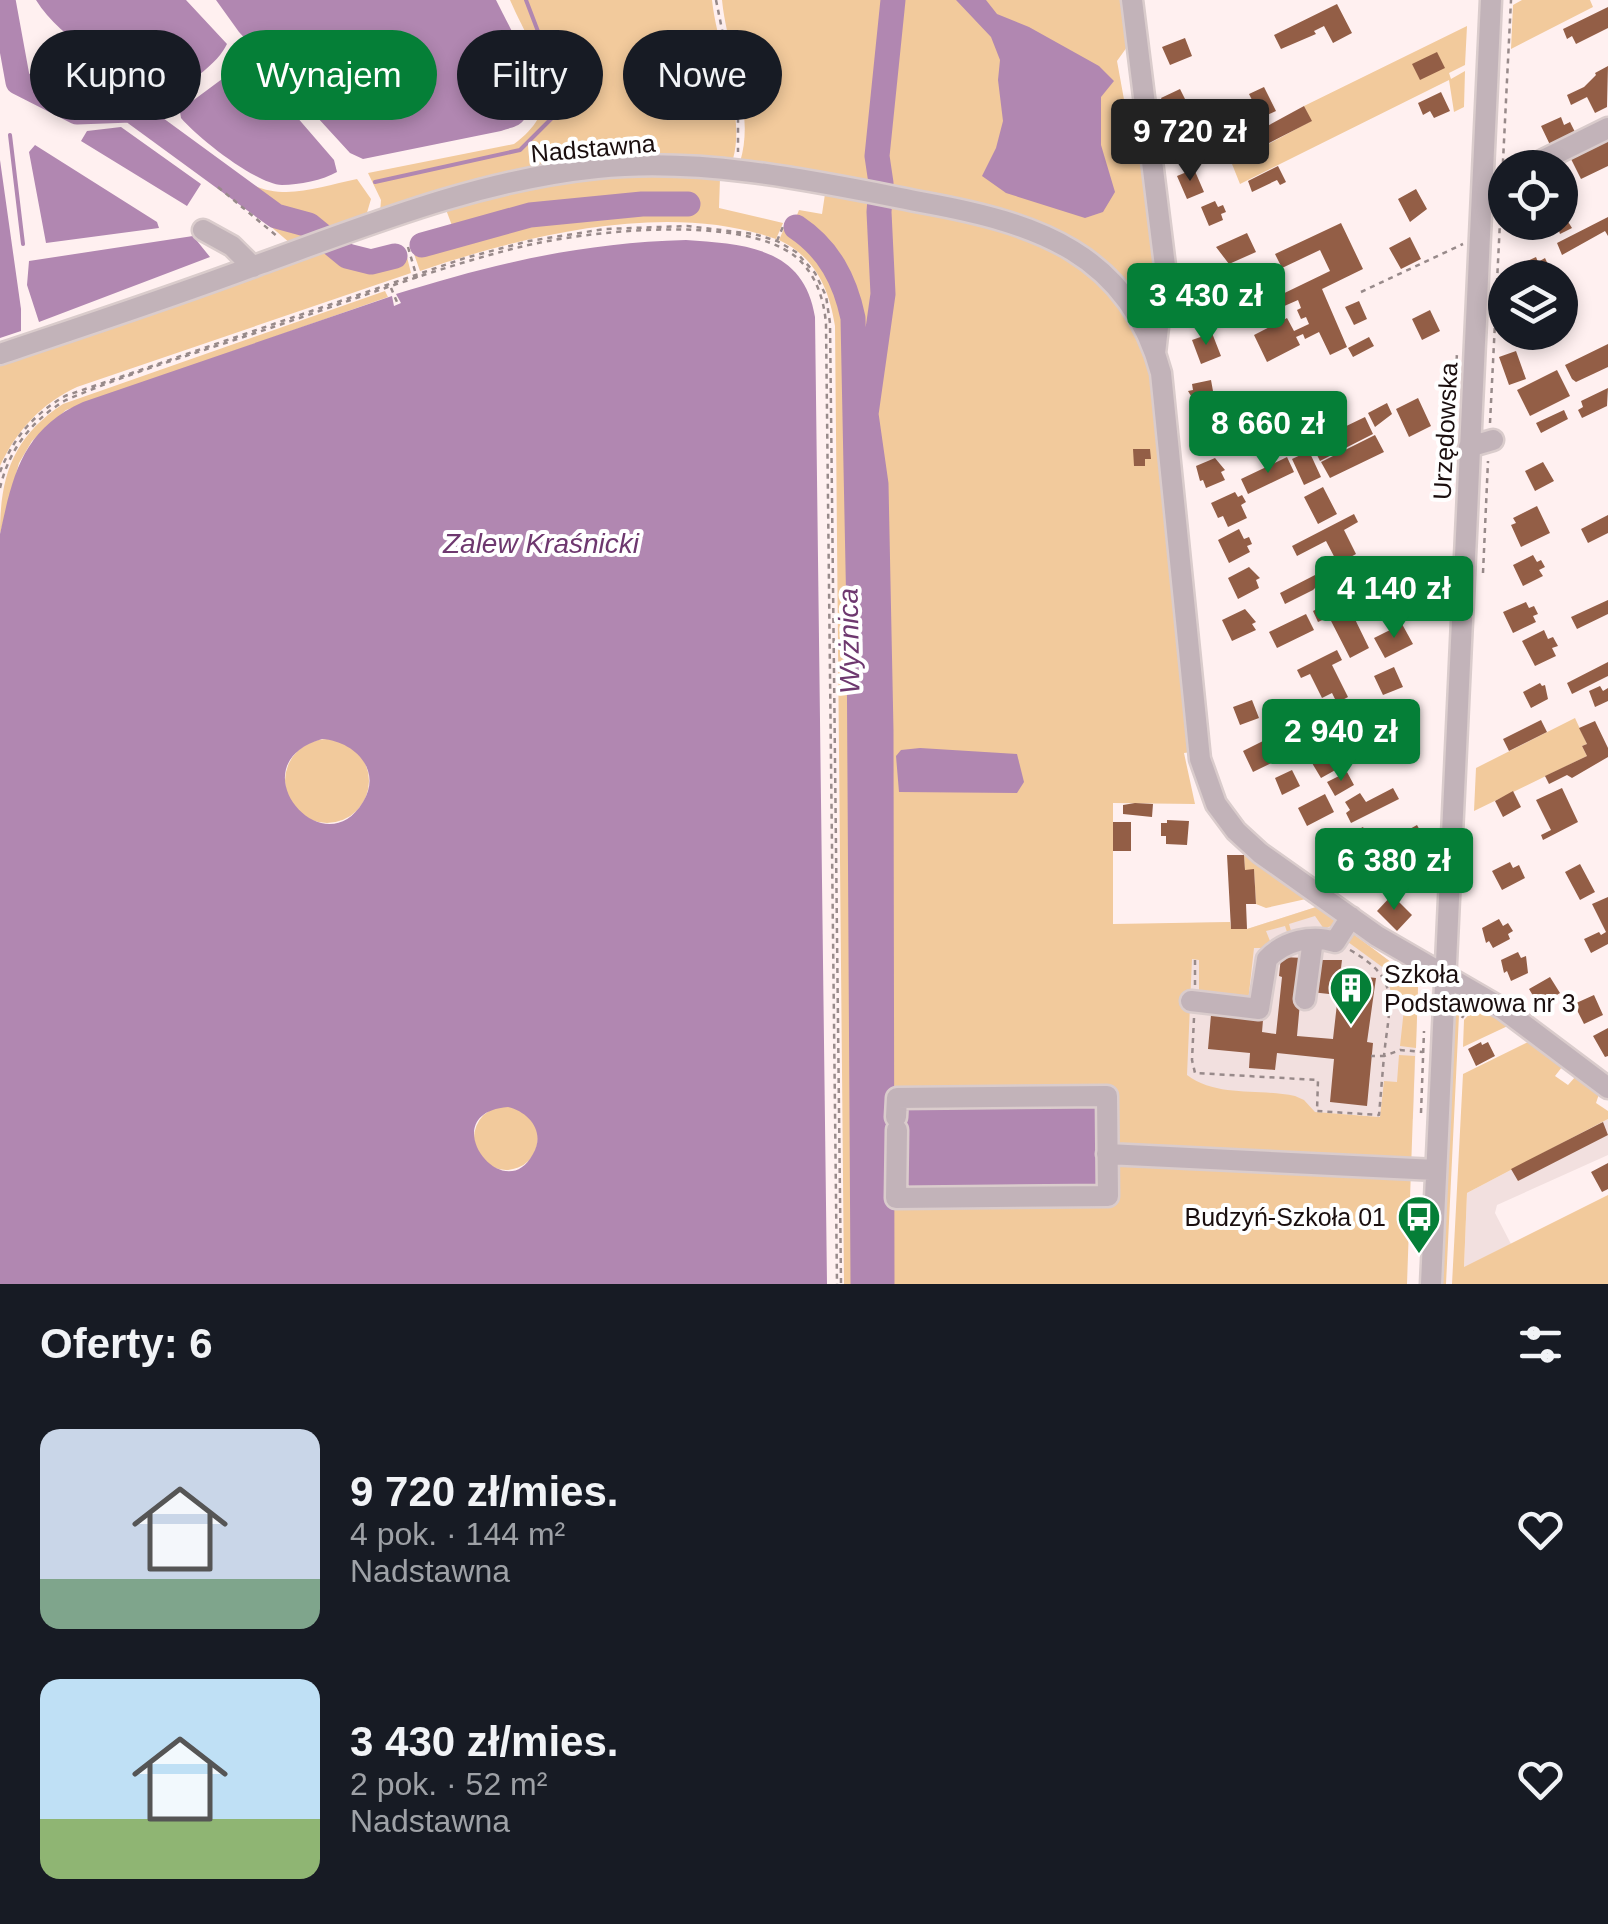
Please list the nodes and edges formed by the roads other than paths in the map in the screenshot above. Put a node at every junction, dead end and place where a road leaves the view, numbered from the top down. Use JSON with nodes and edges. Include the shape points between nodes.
{"nodes":[{"id":1,"x":1132,"y":0,"type":"edge"},
{"id":2,"x":1490,"y":0,"type":"edge"},
{"id":3,"x":1608,"y":128,"type":"edge"},
{"id":4,"x":1564,"y":150,"type":"edge"},
{"id":5,"x":1488,"y":186,"type":"edge"},
{"id":6,"x":1482,"y":188,"type":"junction"},
{"id":7,"x":203,"y":230,"type":"dead end"},
{"id":8,"x":253,"y":267,"type":"junction"},
{"id":9,"x":0,"y":354,"type":"edge"},
{"id":10,"x":1156,"y":354,"type":"junction"},
{"id":11,"x":1350,"y":917,"type":"junction"},
{"id":12,"x":1313,"y":939,"type":"junction"},
{"id":13,"x":1444,"y":975,"type":"junction"},
{"id":14,"x":1305,"y":999,"type":"dead end"},
{"id":15,"x":1192,"y":1002,"type":"road end"},
{"id":16,"x":1608,"y":1088,"type":"edge"},
{"id":17,"x":1107,"y":1154,"type":"junction"},
{"id":18,"x":1436,"y":1170,"type":"junction"},
{"id":19,"x":1430,"y":1284,"type":"edge"}],
"edges":[{"from":1,"to":10,"type":"street","name":"Nadstawna","via":[[1166,266]]},
{"from":2,"to":6,"type":"street","name":"Urzędowska"},
{"from":3,"to":4,"type":"street"},
{"from":5,"to":6,"type":"street"},
{"from":6,"to":13,"type":"street","name":"Urzędowska","via":[[1486,402]]},
{"from":7,"to":8,"type":"street"},
{"from":8,"to":9,"type":"street","name":"Nadstawna"},
{"from":8,"to":10,"type":"street","name":"Nadstawna","via":[[480,188],[647,166],[730,172],[921,202],[1038,231],[1102,272]]},
{"from":10,"to":11,"type":"street","name":"Nadstawna","via":[[1204,776],[1224,817],[1246,842]]},
{"from":11,"to":12,"type":"street","via":[[1335,942]]},
{"from":11,"to":13,"type":"street","name":"Nadstawna"},
{"from":12,"to":14,"type":"street"},
{"from":12,"to":15,"type":"street","via":[[1284,946],[1267,959],[1259,1009]]},
{"from":13,"to":16,"type":"street","name":"Nadstawna"},
{"from":13,"to":18,"type":"street","name":"Urzędowska"},
{"from":17,"to":17,"type":"street","via":[[1107,1096],[896,1098],[896,1198],[1108,1196]]},
{"from":17,"to":18,"type":"street"},
{"from":18,"to":19,"type":"street","name":"Urzędowska"}]}
